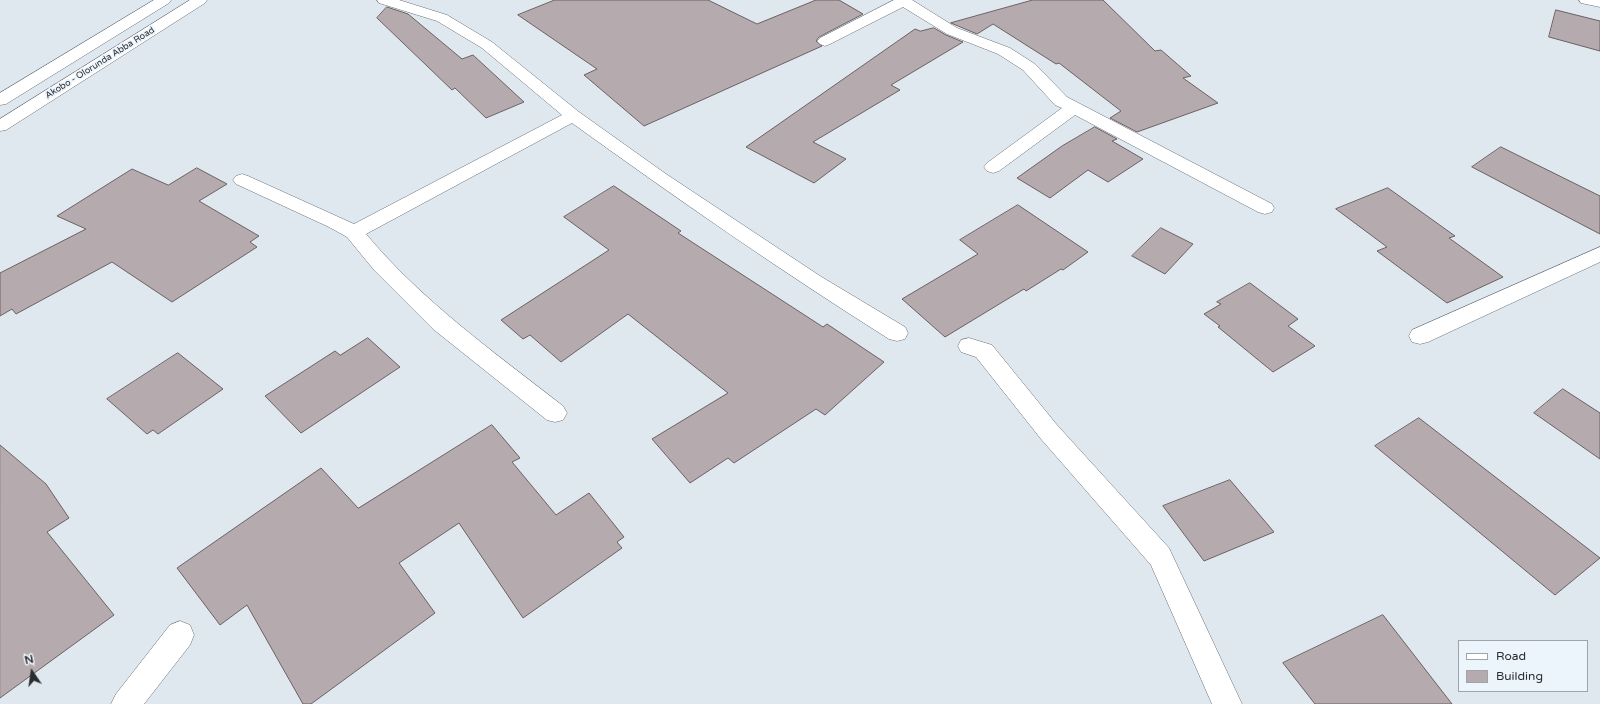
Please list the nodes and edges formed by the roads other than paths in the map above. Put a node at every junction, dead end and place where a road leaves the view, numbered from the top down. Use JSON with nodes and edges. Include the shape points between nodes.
{"nodes":[{"id":1,"x":164,"y":0,"type":"edge"},
{"id":2,"x":200,"y":0,"type":"edge"},
{"id":3,"x":384,"y":0,"type":"edge"},
{"id":4,"x":902,"y":0,"type":"edge"},
{"id":5,"x":1586,"y":0,"type":"edge"},
{"id":6,"x":408,"y":3,"type":"edge"},
{"id":7,"x":1600,"y":3,"type":"edge"},
{"id":8,"x":825,"y":41,"type":"dead end"},
{"id":9,"x":0,"y":100,"type":"edge"},
{"id":10,"x":1074,"y":108,"type":"junction"},
{"id":11,"x":573,"y":116,"type":"junction"},
{"id":12,"x":0,"y":126,"type":"edge"},
{"id":13,"x":993,"y":167,"type":"dead end"},
{"id":14,"x":242,"y":180,"type":"dead end"},
{"id":15,"x":1264,"y":208,"type":"dead end"},
{"id":16,"x":354,"y":232,"type":"junction"},
{"id":17,"x":1600,"y":254,"type":"edge"},
{"id":18,"x":897,"y":333,"type":"dead end"},
{"id":19,"x":1420,"y":336,"type":"dead end"},
{"id":20,"x":969,"y":346,"type":"dead end"},
{"id":21,"x":555,"y":413,"type":"dead end"},
{"id":22,"x":180,"y":635,"type":"dead end"},
{"id":23,"x":126,"y":704,"type":"edge"},
{"id":24,"x":1227,"y":704,"type":"edge"}],
"edges":[{"from":1,"to":9,"type":"street","name":"Akobo - Olorunda Abba Road"},
{"from":2,"to":12,"type":"street","name":"Akobo - Olorunda Abba Road"},
{"from":3,"to":6,"type":"street"},
{"from":4,"to":8,"type":"street"},
{"from":4,"to":10,"type":"street","via":[[952,31],[1004,51],[1029,67],[1061,101]]},
{"from":5,"to":7,"type":"street"},
{"from":6,"to":11,"type":"street","via":[[442,18],[487,45]]},
{"from":10,"to":13,"type":"street"},
{"from":10,"to":15,"type":"street"},
{"from":11,"to":16,"type":"street"},
{"from":11,"to":18,"type":"street","via":[[660,178]]},
{"from":14,"to":16,"type":"street"},
{"from":16,"to":21,"type":"street","via":[[381,265],[440,323]]},
{"from":17,"to":19,"type":"street"},
{"from":20,"to":24,"type":"street","via":[[984,351],[1049,432],[1160,557]]},
{"from":22,"to":23,"type":"street"}]}
